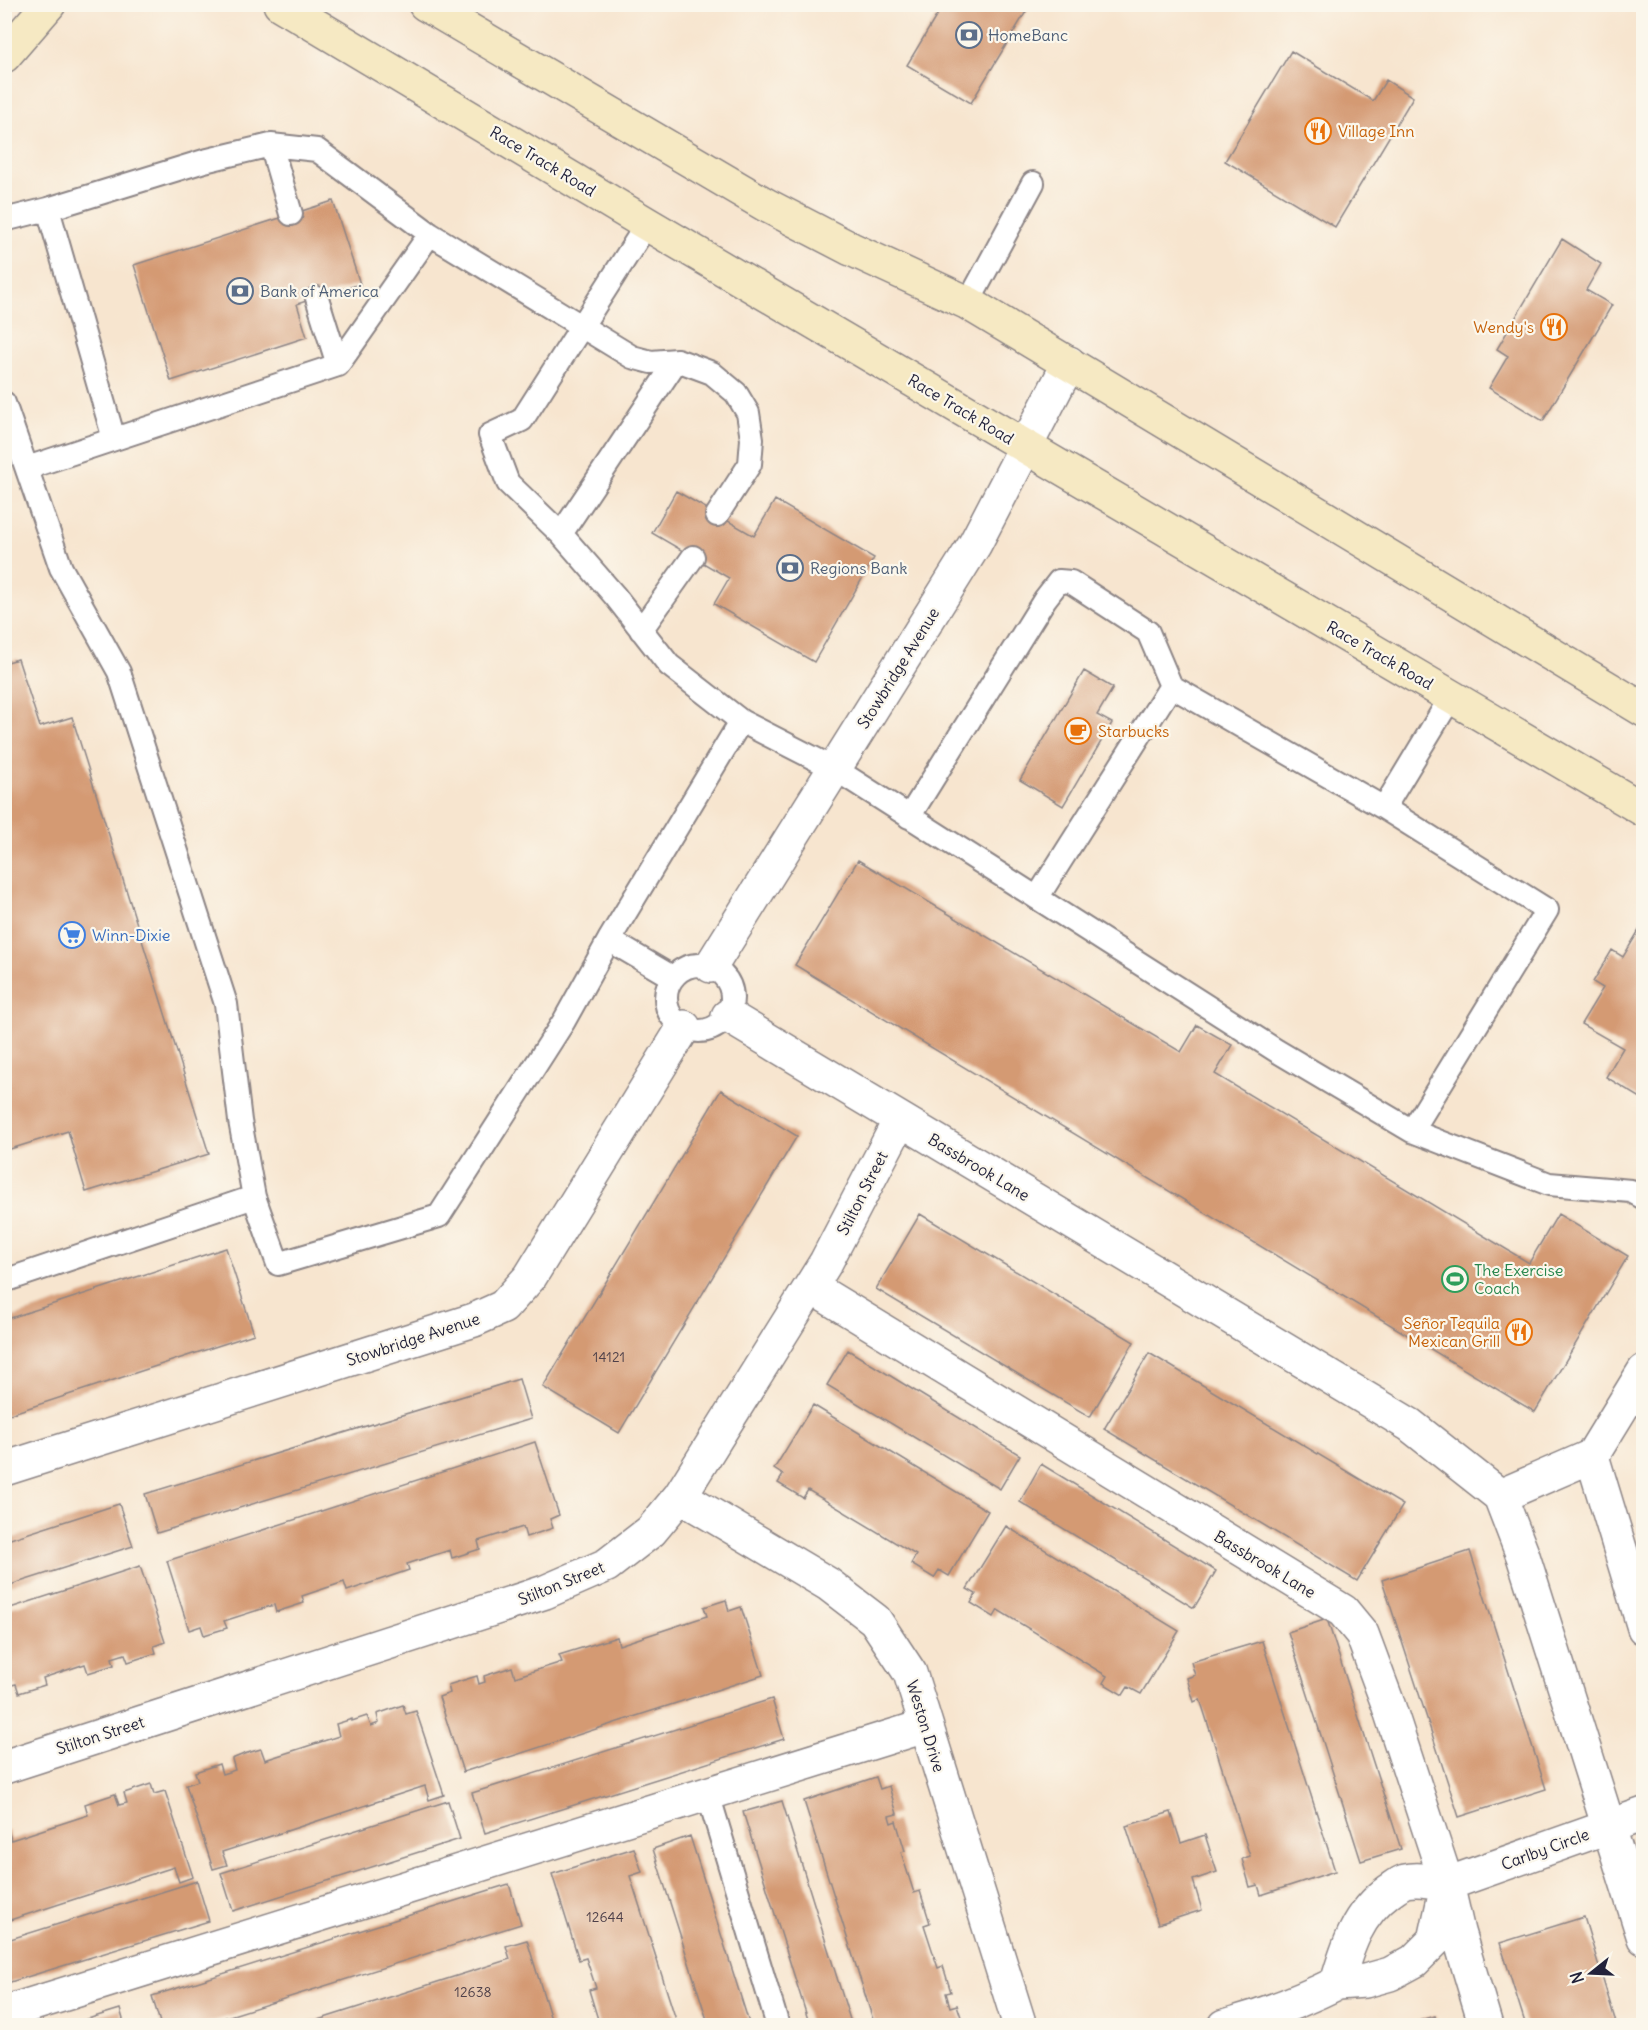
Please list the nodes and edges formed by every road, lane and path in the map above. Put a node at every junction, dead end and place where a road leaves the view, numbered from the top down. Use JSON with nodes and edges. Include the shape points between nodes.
{"nodes":[{"id":1,"x":50,"y":4,"type":"edge"},
{"id":2,"x":280,"y":4,"type":"edge"},
{"id":3,"x":425,"y":4,"type":"edge"},
{"id":4,"x":4,"y":56,"type":"edge"},
{"id":5,"x":270,"y":145,"type":"junction"},
{"id":6,"x":1033,"y":183,"type":"dead end"},
{"id":7,"x":48,"y":209,"type":"junction"},
{"id":8,"x":291,"y":214,"type":"dead end"},
{"id":9,"x":4,"y":220,"type":"edge"},
{"id":10,"x":647,"y":224,"type":"junction"},
{"id":11,"x":430,"y":234,"type":"junction"},
{"id":12,"x":317,"y":298,"type":"dead end"},
{"id":13,"x":968,"y":303,"type":"junction"},
{"id":14,"x":581,"y":325,"type":"junction"},
{"id":15,"x":677,"y":360,"type":"junction"},
{"id":16,"x":1069,"y":363,"type":"junction"},
{"id":17,"x":338,"y":365,"type":"junction"},
{"id":18,"x":4,"y":403,"type":"edge"},
{"id":19,"x":114,"y":439,"type":"junction"},
{"id":20,"x":1024,"y":447,"type":"junction"},
{"id":21,"x":27,"y":468,"type":"junction"},
{"id":22,"x":717,"y":515,"type":"dead end"},
{"id":23,"x":561,"y":534,"type":"junction"},
{"id":24,"x":693,"y":557,"type":"dead end"},
{"id":25,"x":641,"y":630,"type":"junction"},
{"id":26,"x":1171,"y":686,"type":"junction"},
{"id":27,"x":1451,"y":697,"type":"junction"},
{"id":28,"x":1644,"y":710,"type":"edge"},
{"id":29,"x":741,"y":721,"type":"junction"},
{"id":30,"x":835,"y":769,"type":"junction"},
{"id":31,"x":1384,"y":808,"type":"junction"},
{"id":32,"x":1644,"y":810,"type":"edge"},
{"id":33,"x":909,"y":817,"type":"junction"},
{"id":34,"x":1037,"y":898,"type":"junction"},
{"id":35,"x":609,"y":940,"type":"junction"},
{"id":36,"x":711,"y":966,"type":"junction"},
{"id":37,"x":672,"y":977,"type":"junction"},
{"id":38,"x":728,"y":1016,"type":"junction"},
{"id":39,"x":684,"y":1027,"type":"junction"},
{"id":40,"x":900,"y":1120,"type":"junction"},
{"id":41,"x":1412,"y":1131,"type":"junction"},
{"id":42,"x":254,"y":1197,"type":"junction"},
{"id":43,"x":1644,"y":1198,"type":"edge"},
{"id":44,"x":4,"y":1281,"type":"edge"},
{"id":45,"x":811,"y":1287,"type":"junction"},
{"id":46,"x":1644,"y":1371,"type":"edge"},
{"id":47,"x":1592,"y":1456,"type":"junction"},
{"id":48,"x":4,"y":1469,"type":"edge"},
{"id":49,"x":680,"y":1496,"type":"junction"},
{"id":50,"x":1500,"y":1496,"type":"junction"},
{"id":51,"x":1644,"y":1628,"type":"edge"},
{"id":52,"x":925,"y":1726,"type":"junction"},
{"id":53,"x":4,"y":1767,"type":"edge"},
{"id":54,"x":708,"y":1794,"type":"junction"},
{"id":55,"x":1644,"y":1814,"type":"edge"},
{"id":56,"x":1608,"y":1825,"type":"junction"},
{"id":57,"x":1447,"y":1884,"type":"junction"},
{"id":58,"x":1644,"y":1938,"type":"edge"},
{"id":59,"x":1337,"y":1983,"type":"junction"},
{"id":60,"x":4,"y":2013,"type":"edge"},
{"id":61,"x":778,"y":2025,"type":"edge"},
{"id":62,"x":1020,"y":2025,"type":"edge"},
{"id":63,"x":1225,"y":2025,"type":"edge"},
{"id":64,"x":1486,"y":2025,"type":"edge"}],
"edges":[{"from":1,"to":4,"type":"main road"},
{"from":2,"to":10,"type":"main road","name":"Race Track Road"},
{"from":3,"to":13,"type":"main road","via":[[766,205]]},
{"from":5,"to":7,"type":"lane"},
{"from":5,"to":8,"type":"lane"},
{"from":5,"to":11,"type":"lane","via":[[317,150]]},
{"from":6,"to":13,"type":"lane"},
{"from":7,"to":9,"type":"lane"},
{"from":7,"to":19,"type":"lane"},
{"from":10,"to":14,"type":"lane"},
{"from":10,"to":20,"type":"main road","name":"Race Track Road"},
{"from":11,"to":14,"type":"lane"},
{"from":11,"to":17,"type":"lane"},
{"from":12,"to":17,"type":"lane"},
{"from":13,"to":16,"type":"main road"},
{"from":14,"to":15,"type":"lane","via":[[632,357],[651,362]]},
{"from":14,"to":23,"type":"lane","via":[[522,420],[490,435],[508,483]]},
{"from":15,"to":22,"type":"lane","via":[[711,373],[736,393],[748,413],[750,464]]},
{"from":15,"to":23,"type":"lane"},
{"from":16,"to":20,"type":"street","name":"Stowbridge Avenue"},
{"from":16,"to":28,"type":"main road"},
{"from":17,"to":19,"type":"lane"},
{"from":18,"to":21,"type":"lane"},
{"from":19,"to":21,"type":"lane"},
{"from":20,"to":27,"type":"main road","name":"Race Track Road"},
{"from":20,"to":30,"type":"street","name":"Stowbridge Avenue","via":[[975,544]]},
{"from":21,"to":42,"type":"lane","via":[[61,568],[118,672],[226,1004],[240,1122]]},
{"from":23,"to":25,"type":"lane"},
{"from":24,"to":25,"type":"lane"},
{"from":25,"to":29,"type":"lane","via":[[669,665]]},
{"from":26,"to":31,"type":"lane"},
{"from":26,"to":33,"type":"lane","via":[[1148,632],[1071,582],[1059,581]]},
{"from":26,"to":34,"type":"lane"},
{"from":27,"to":31,"type":"lane"},
{"from":27,"to":32,"type":"main road","name":"Race Track Road"},
{"from":29,"to":30,"type":"lane"},
{"from":29,"to":35,"type":"lane"},
{"from":30,"to":33,"type":"lane"},
{"from":30,"to":36,"type":"street","name":"Stowbridge Avenue"},
{"from":31,"to":41,"type":"lane","via":[[1547,910]]},
{"from":33,"to":34,"type":"lane"},
{"from":34,"to":41,"type":"lane","via":[[1277,1051]]},
{"from":35,"to":37,"type":"lane"},
{"from":35,"to":42,"type":"lane","via":[[564,1021],[439,1216],[278,1264]]},
{"from":36,"to":37,"type":"lane","via":[[692,964]]},
{"from":36,"to":38,"type":"lane","via":[[729,982],[733,993]]},
{"from":37,"to":39,"type":"lane","via":[[666,995],[668,1009]]},
{"from":38,"to":39,"type":"lane","via":[[702,1032]]},
{"from":38,"to":40,"type":"street","name":"Bassbrook Lane"},
{"from":39,"to":48,"type":"street","name":"Stowbridge Avenue","via":[[530,1277],[503,1307],[474,1320]]},
{"from":40,"to":45,"type":"street","name":"Stilton Street"},
{"from":40,"to":50,"type":"street","name":"Bassbrook Lane","via":[[1410,1425]]},
{"from":41,"to":43,"type":"lane","via":[[1549,1184],[1631,1191]]},
{"from":42,"to":44,"type":"lane"},
{"from":45,"to":49,"type":"street","name":"Stilton Street"},
{"from":45,"to":57,"type":"street","name":"Bassbrook Lane","via":[[1343,1611],[1362,1634]]},
{"from":46,"to":47,"type":"street"},
{"from":47,"to":50,"type":"street"},
{"from":47,"to":51,"type":"street"},
{"from":49,"to":52,"type":"street","name":"Weston Drive","via":[[828,1584],[876,1620],[910,1673]]},
{"from":49,"to":53,"type":"street","name":"Stilton Street","via":[[651,1531],[607,1565],[545,1593]]},
{"from":50,"to":56,"type":"street"},
{"from":52,"to":54,"type":"street"},
{"from":52,"to":62,"type":"street","name":"Weston Drive"},
{"from":54,"to":60,"type":"street"},
{"from":54,"to":61,"type":"lane"},
{"from":55,"to":56,"type":"street","name":"Carlby Circle"},
{"from":56,"to":57,"type":"street","name":"Carlby Circle"},
{"from":56,"to":58,"type":"street"},
{"from":57,"to":59,"type":"street","via":[[1435,1941],[1414,1961],[1390,1974]]},
{"from":57,"to":59,"type":"street","name":"Carlby Circle","via":[[1403,1881],[1377,1899],[1358,1923]]},
{"from":57,"to":64,"type":"street","name":"Bassbrook Lane"},
{"from":59,"to":63,"type":"street","via":[[1257,2017]]}]}
